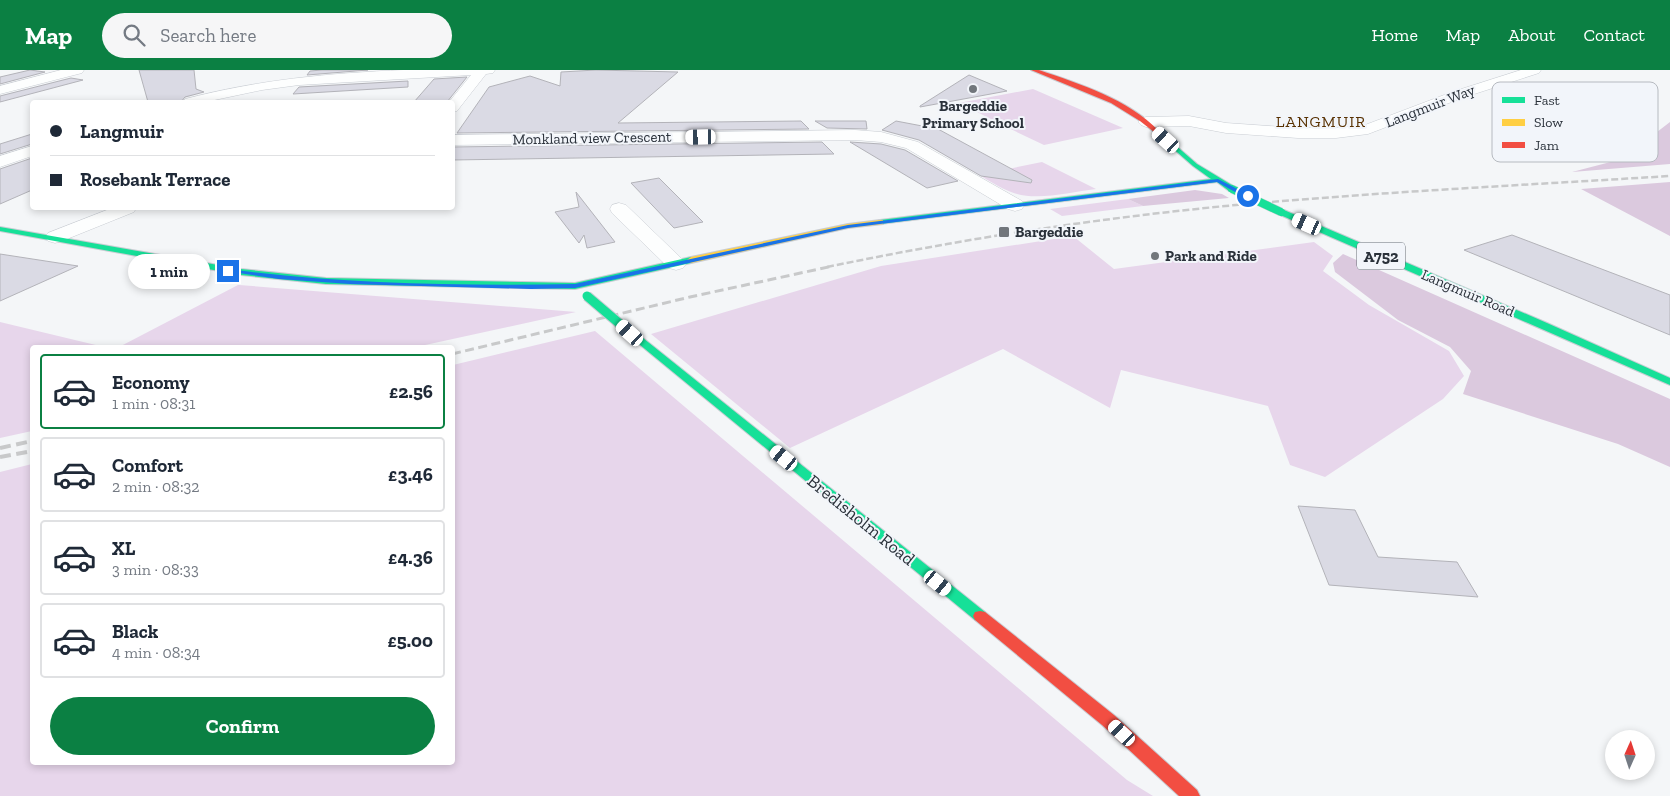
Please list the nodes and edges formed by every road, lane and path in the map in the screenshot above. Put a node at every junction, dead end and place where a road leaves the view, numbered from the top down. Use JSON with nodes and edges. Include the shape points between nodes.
{"nodes":[{"id":1,"x":78,"y":70,"type":"edge"},
{"id":2,"x":482,"y":70,"type":"edge"},
{"id":3,"x":488,"y":70,"type":"edge"},
{"id":4,"x":1034,"y":70,"type":"edge"},
{"id":5,"x":1534,"y":70,"type":"edge"},
{"id":6,"x":285,"y":77,"type":"edge"},
{"id":7,"x":1497,"y":82,"type":"edge"},
{"id":8,"x":1492,"y":84,"type":"edge"},
{"id":9,"x":0,"y":90,"type":"edge"},
{"id":10,"x":199,"y":100,"type":"edge"},
{"id":11,"x":455,"y":104,"type":"edge"},
{"id":12,"x":1146,"y":122,"type":"junction"},
{"id":13,"x":455,"y":140,"type":"edge"},
{"id":14,"x":30,"y":153,"type":"edge"},
{"id":15,"x":0,"y":162,"type":"edge"},
{"id":16,"x":1218,"y":180,"type":"junction"},
{"id":17,"x":1015,"y":205,"type":"junction"},
{"id":18,"x":619,"y":209,"type":"dead end"},
{"id":19,"x":122,"y":210,"type":"edge"},
{"id":20,"x":0,"y":230,"type":"edge"},
{"id":21,"x":54,"y":237,"type":"junction"},
{"id":22,"x":676,"y":264,"type":"junction"},
{"id":23,"x":575,"y":286,"type":"junction"},
{"id":24,"x":1670,"y":382,"type":"edge"},
{"id":25,"x":1191,"y":796,"type":"edge"}],
"edges":[{"from":1,"to":9,"type":"street"},
{"from":2,"to":3,"type":"street"},
{"from":2,"to":6,"type":"street"},
{"from":2,"to":11,"type":"street"},
{"from":4,"to":12,"type":"street","name":"Langmuir Road","number":"A752","via":[[1111,100]]},
{"from":5,"to":7,"type":"street","name":"Langmuir Way"},
{"from":6,"to":10,"type":"street"},
{"from":8,"to":12,"type":"street","name":"Langmuir Way","via":[[1368,129],[1289,133],[1226,128],[1189,121]]},
{"from":12,"to":16,"type":"street","name":"Langmuir Road","number":"A752","via":[[1176,150]]},
{"from":13,"to":17,"type":"street","name":"Monkland view Crescent","via":[[881,137],[912,145]]},
{"from":14,"to":15,"type":"street"},
{"from":16,"to":17,"type":"street"},
{"from":16,"to":24,"type":"street","name":"Langmuir Road","number":"A752","bridge":true,"via":[[1281,212]]},
{"from":17,"to":22,"type":"street","via":[[848,226]]},
{"from":18,"to":22,"type":"street"},
{"from":19,"to":21,"type":"street"},
{"from":20,"to":21,"type":"street"},
{"from":21,"to":23,"type":"street","via":[[228,271],[279,277],[350,282]]},
{"from":22,"to":23,"type":"street"},
{"from":23,"to":25,"type":"street","name":"Bredisholm Road","bridge":true,"via":[[1108,720]]}]}
